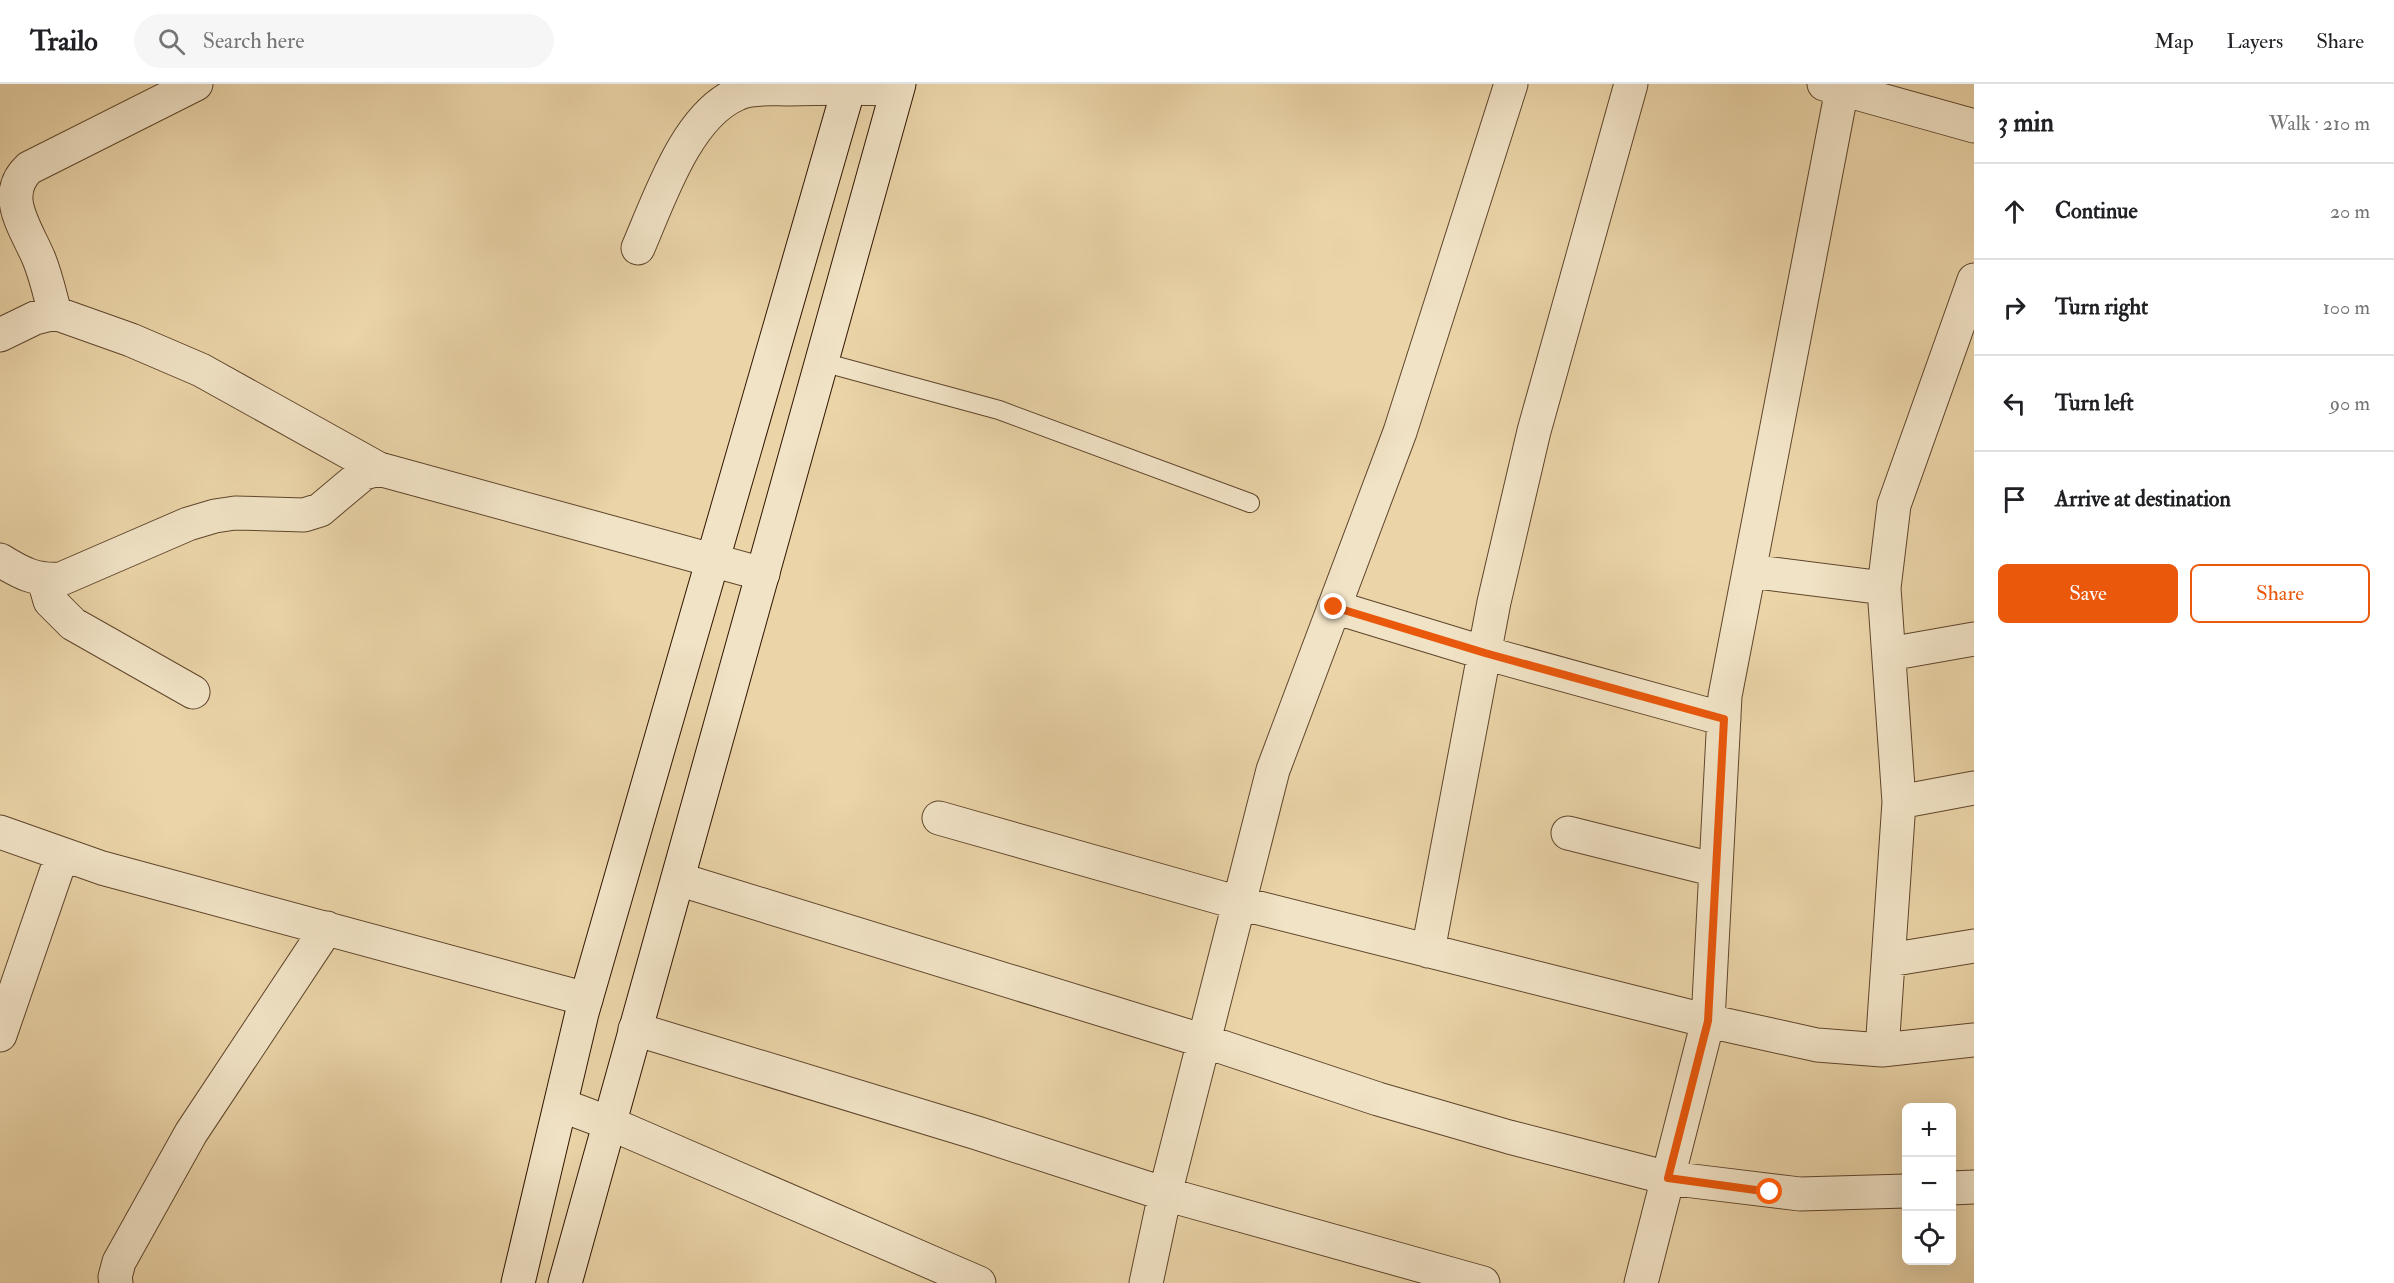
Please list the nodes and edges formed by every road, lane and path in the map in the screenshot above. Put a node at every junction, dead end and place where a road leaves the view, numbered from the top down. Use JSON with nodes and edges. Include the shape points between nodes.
{"nodes":[{"id":1,"x":196,"y":84,"type":"edge"},
{"id":2,"x":1510,"y":84,"type":"edge"},
{"id":3,"x":1631,"y":84,"type":"edge"},
{"id":4,"x":849,"y":86,"type":"edge"},
{"id":5,"x":1833,"y":86,"type":"edge"},
{"id":6,"x":898,"y":87,"type":"edge"},
{"id":7,"x":1974,"y":126,"type":"edge"},
{"id":8,"x":638,"y":248,"type":"dead end"},
{"id":9,"x":1974,"y":280,"type":"edge"},
{"id":10,"x":55,"y":313,"type":"junction"},
{"id":11,"x":0,"y":335,"type":"edge"},
{"id":12,"x":822,"y":362,"type":"junction"},
{"id":13,"x":379,"y":469,"type":"junction"},
{"id":14,"x":1250,"y":503,"type":"dead end"},
{"id":15,"x":0,"y":560,"type":"edge"},
{"id":16,"x":712,"y":561,"type":"junction"},
{"id":17,"x":1749,"y":571,"type":"junction"},
{"id":18,"x":763,"y":574,"type":"junction"},
{"id":19,"x":44,"y":580,"type":"junction"},
{"id":20,"x":1884,"y":588,"type":"junction"},
{"id":21,"x":1334,"y":607,"type":"junction"},
{"id":22,"x":1974,"y":639,"type":"edge"},
{"id":23,"x":1485,"y":653,"type":"junction"},
{"id":24,"x":1889,"y":654,"type":"junction"},
{"id":25,"x":193,"y":692,"type":"dead end"},
{"id":26,"x":1724,"y":719,"type":"junction"},
{"id":27,"x":1974,"y":788,"type":"edge"},
{"id":28,"x":1899,"y":801,"type":"junction"},
{"id":29,"x":939,"y":818,"type":"dead end"},
{"id":30,"x":0,"y":832,"type":"edge"},
{"id":31,"x":1568,"y":833,"type":"dead end"},
{"id":32,"x":62,"y":855,"type":"junction"},
{"id":33,"x":1716,"y":870,"type":"junction"},
{"id":34,"x":678,"y":879,"type":"junction"},
{"id":35,"x":1239,"y":903,"type":"junction"},
{"id":36,"x":327,"y":928,"type":"junction"},
{"id":37,"x":1974,"y":946,"type":"edge"},
{"id":38,"x":1428,"y":951,"type":"junction"},
{"id":39,"x":1889,"y":960,"type":"junction"},
{"id":40,"x":586,"y":999,"type":"junction"},
{"id":41,"x":1708,"y":1021,"type":"junction"},
{"id":42,"x":635,"y":1029,"type":"junction"},
{"id":43,"x":0,"y":1035,"type":"edge"},
{"id":44,"x":1974,"y":1040,"type":"edge"},
{"id":45,"x":1204,"y":1041,"type":"junction"},
{"id":46,"x":1882,"y":1050,"type":"junction"},
{"id":47,"x":561,"y":1105,"type":"junction"},
{"id":48,"x":609,"y":1123,"type":"junction"},
{"id":49,"x":1668,"y":1178,"type":"junction"},
{"id":50,"x":1974,"y":1187,"type":"edge"},
{"id":51,"x":1956,"y":1188,"type":"edge"},
{"id":52,"x":1902,"y":1191,"type":"edge"},
{"id":53,"x":1165,"y":1194,"type":"junction"},
{"id":54,"x":1404,"y":1273,"type":"edge"},
{"id":55,"x":945,"y":1276,"type":"edge"},
{"id":56,"x":116,"y":1283,"type":"edge"},
{"id":57,"x":518,"y":1283,"type":"edge"},
{"id":58,"x":565,"y":1283,"type":"edge"},
{"id":59,"x":979,"y":1283,"type":"edge"},
{"id":60,"x":1146,"y":1283,"type":"edge"},
{"id":61,"x":1483,"y":1283,"type":"edge"},
{"id":62,"x":1641,"y":1283,"type":"edge"}],
"edges":[{"from":1,"to":10,"type":"street","via":[[29,168],[11,186],[13,214],[39,259]]},
{"from":2,"to":21,"type":"street","via":[[1400,432]]},
{"from":3,"to":23,"type":"street","via":[[1534,431]]},
{"from":4,"to":6,"type":"street"},
{"from":4,"to":8,"type":"street","via":[[740,92],[720,103],[676,163]]},
{"from":4,"to":16,"type":"street"},
{"from":5,"to":7,"type":"street"},
{"from":5,"to":17,"type":"street"},
{"from":6,"to":12,"type":"street"},
{"from":9,"to":20,"type":"street","via":[[1894,505]]},
{"from":10,"to":11,"type":"street"},
{"from":10,"to":13,"type":"street","via":[[201,370]]},
{"from":12,"to":14,"type":"lane","via":[[999,410]]},
{"from":12,"to":18,"type":"street"},
{"from":13,"to":16,"type":"street"},
{"from":13,"to":19,"type":"street","via":[[364,473],[320,510],[304,515],[215,516],[61,579]]},
{"from":15,"to":19,"type":"street","via":[[23,575]]},
{"from":16,"to":18,"type":"street"},
{"from":16,"to":40,"type":"street"},
{"from":17,"to":20,"type":"street"},
{"from":17,"to":26,"type":"street"},
{"from":18,"to":34,"type":"street"},
{"from":19,"to":25,"type":"street","via":[[50,601],[73,624]]},
{"from":20,"to":24,"type":"street"},
{"from":21,"to":23,"type":"street"},
{"from":21,"to":35,"type":"street","via":[[1273,770]]},
{"from":22,"to":24,"type":"street"},
{"from":23,"to":26,"type":"street"},
{"from":23,"to":38,"type":"street"},
{"from":24,"to":28,"type":"street"},
{"from":26,"to":33,"type":"street"},
{"from":27,"to":28,"type":"street"},
{"from":28,"to":39,"type":"street"},
{"from":29,"to":35,"type":"street"},
{"from":30,"to":32,"type":"street"},
{"from":31,"to":33,"type":"street"},
{"from":32,"to":36,"type":"street"},
{"from":32,"to":43,"type":"street"},
{"from":33,"to":41,"type":"street"},
{"from":34,"to":42,"type":"street"},
{"from":34,"to":45,"type":"street"},
{"from":35,"to":38,"type":"street"},
{"from":35,"to":45,"type":"street"},
{"from":36,"to":40,"type":"street"},
{"from":36,"to":56,"type":"street","via":[[191,1133],[119,1262]]},
{"from":37,"to":39,"type":"street"},
{"from":38,"to":41,"type":"street"},
{"from":39,"to":46,"type":"street"},
{"from":40,"to":47,"type":"street"},
{"from":41,"to":46,"type":"street","via":[[1817,1045]]},
{"from":41,"to":49,"type":"street"},
{"from":42,"to":48,"type":"street"},
{"from":42,"to":53,"type":"street"},
{"from":44,"to":46,"type":"street"},
{"from":45,"to":49,"type":"street","via":[[1378,1099]]},
{"from":45,"to":53,"type":"street"},
{"from":47,"to":48,"type":"street"},
{"from":47,"to":57,"type":"street"},
{"from":48,"to":55,"type":"street"},
{"from":48,"to":58,"type":"street"},
{"from":49,"to":52,"type":"street","via":[[1800,1194]]},
{"from":49,"to":62,"type":"street"},
{"from":50,"to":51,"type":"street"},
{"from":53,"to":54,"type":"street"},
{"from":53,"to":60,"type":"street"},
{"from":54,"to":61,"type":"street"},
{"from":55,"to":59,"type":"street"}]}
